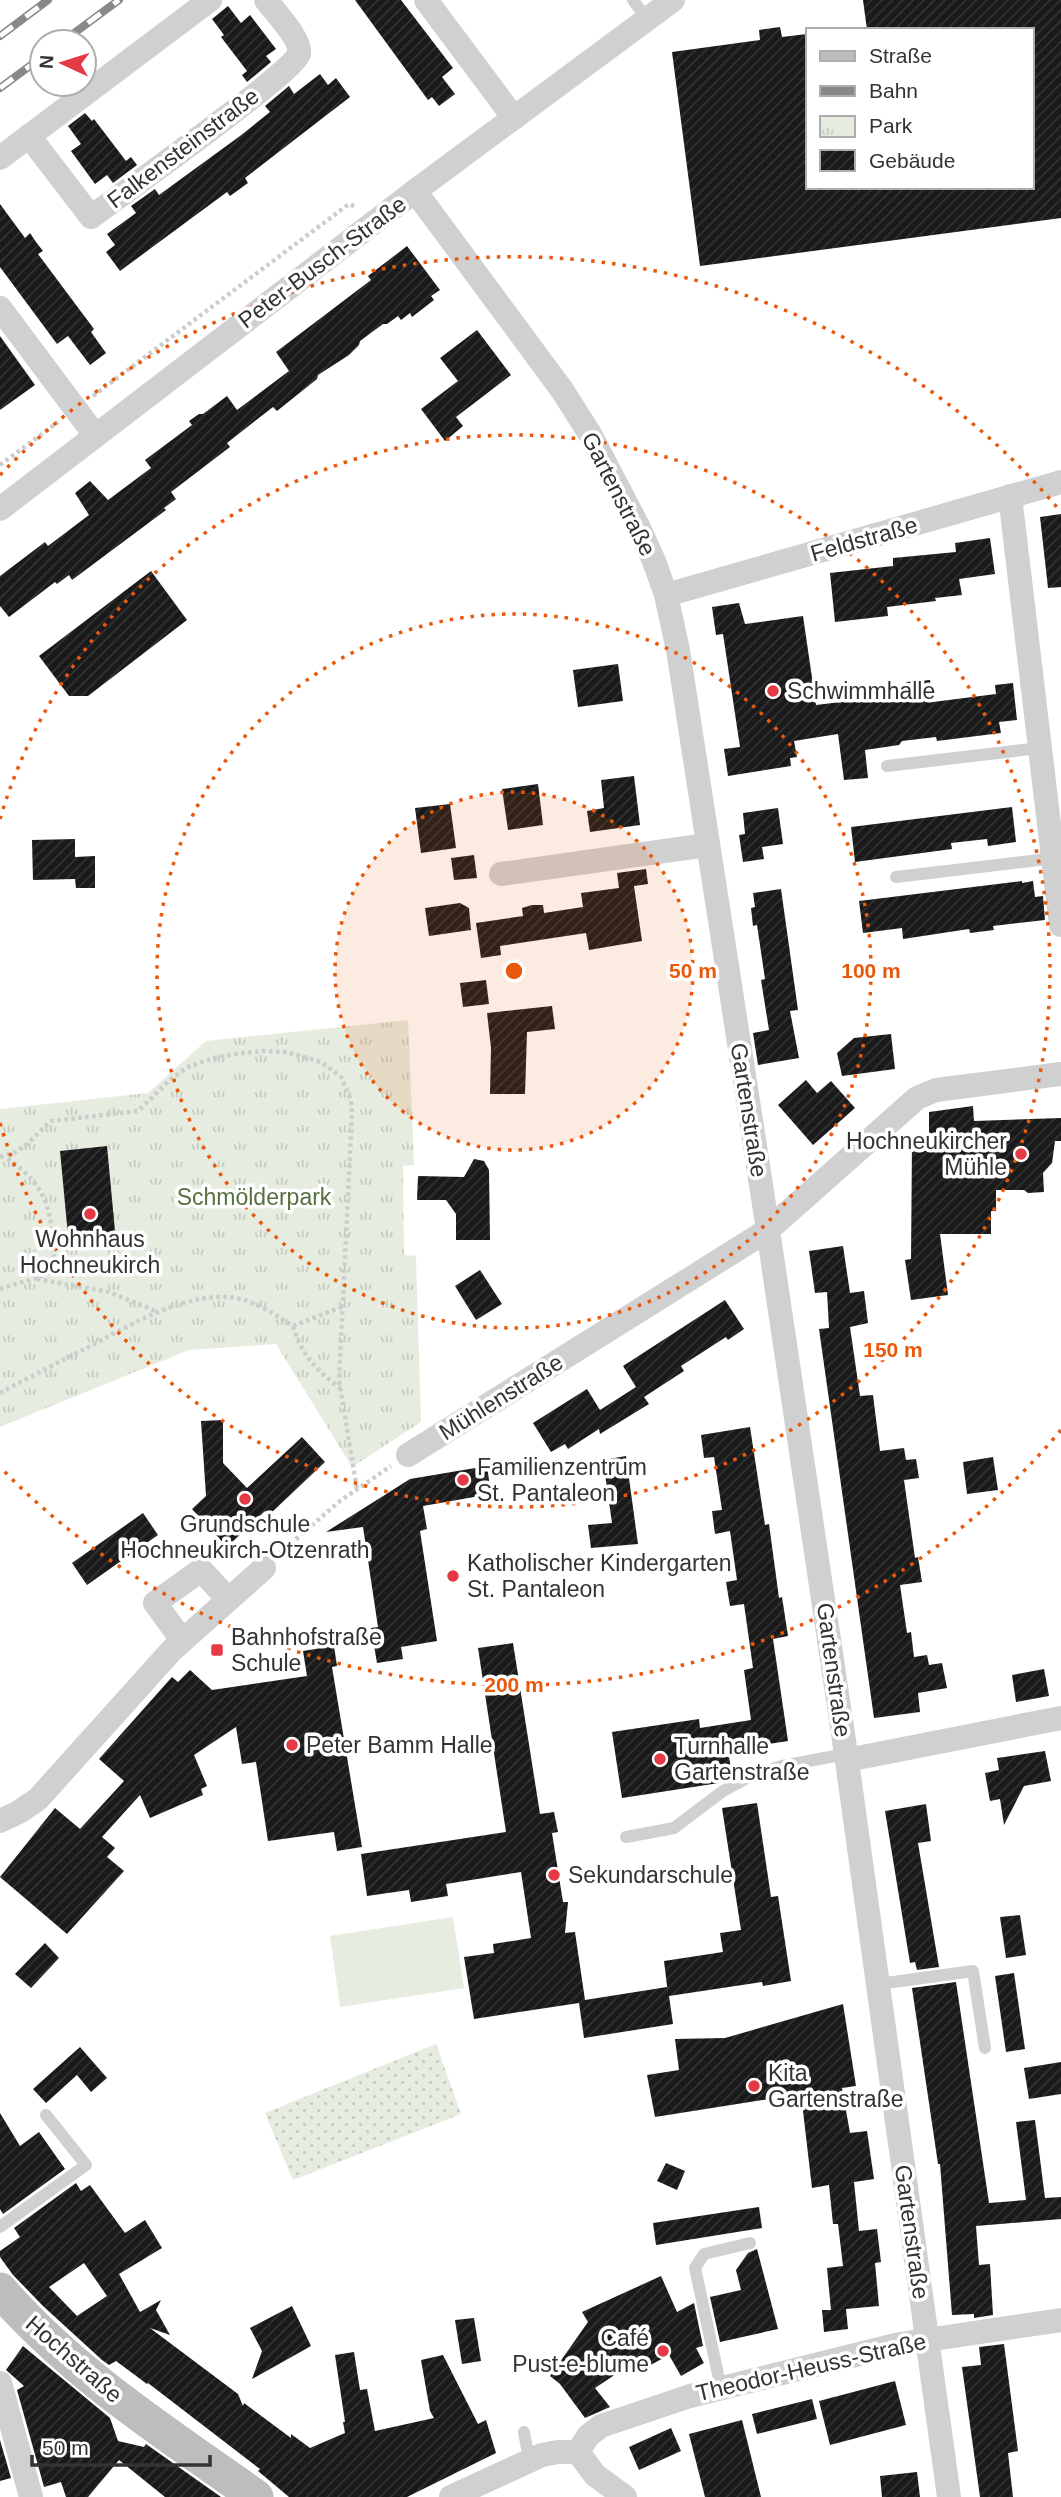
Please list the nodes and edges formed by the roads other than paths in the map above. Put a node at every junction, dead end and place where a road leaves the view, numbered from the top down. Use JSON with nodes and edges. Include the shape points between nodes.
{"nodes":[{"id":1,"x":210,"y":0,"type":"edge"},
{"id":2,"x":266,"y":0,"type":"edge"},
{"id":3,"x":426,"y":0,"type":"edge"},
{"id":4,"x":673,"y":0,"type":"edge"},
{"id":5,"x":640,"y":9,"type":"edge"},
{"id":6,"x":514,"y":118,"type":"junction"},
{"id":7,"x":29,"y":136,"type":"junction"},
{"id":8,"x":0,"y":158,"type":"edge"},
{"id":9,"x":415,"y":191,"type":"junction"},
{"id":10,"x":0,"y":308,"type":"edge"},
{"id":11,"x":95,"y":435,"type":"junction"},
{"id":12,"x":1061,"y":482,"type":"edge"},
{"id":13,"x":1010,"y":496,"type":"junction"},
{"id":14,"x":0,"y":509,"type":"edge"},
{"id":15,"x":666,"y":595,"type":"junction"},
{"id":16,"x":1040,"y":748,"type":"junction"},
{"id":17,"x":887,"y":766,"type":"dead end"},
{"id":18,"x":707,"y":845,"type":"junction"},
{"id":19,"x":1057,"y":858,"type":"edge"},
{"id":20,"x":500,"y":874,"type":"dead end"},
{"id":21,"x":896,"y":877,"type":"dead end"},
{"id":22,"x":1061,"y":925,"type":"edge"},
{"id":23,"x":1061,"y":1074,"type":"edge"},
{"id":24,"x":768,"y":1230,"type":"junction"},
{"id":25,"x":408,"y":1455,"type":"road end"},
{"id":26,"x":264,"y":1568,"type":"road end"},
{"id":27,"x":228,"y":1599,"type":"junction"},
{"id":28,"x":182,"y":1640,"type":"junction"},
{"id":29,"x":1061,"y":1718,"type":"edge"},
{"id":30,"x":846,"y":1757,"type":"junction"},
{"id":31,"x":0,"y":1821,"type":"edge"},
{"id":32,"x":626,"y":1837,"type":"dead end"},
{"id":33,"x":879,"y":1984,"type":"junction"},
{"id":34,"x":985,"y":2048,"type":"dead end"},
{"id":35,"x":46,"y":2115,"type":"dead end"},
{"id":36,"x":0,"y":2227,"type":"edge"},
{"id":37,"x":750,"y":2243,"type":"dead end"},
{"id":38,"x":0,"y":2290,"type":"edge"},
{"id":39,"x":1061,"y":2320,"type":"edge"},
{"id":40,"x":927,"y":2339,"type":"junction"},
{"id":41,"x":0,"y":2383,"type":"edge"},
{"id":42,"x":721,"y":2388,"type":"junction"},
{"id":43,"x":524,"y":2432,"type":"dead end"},
{"id":44,"x":578,"y":2452,"type":"junction"},
{"id":45,"x":529,"y":2459,"type":"junction"},
{"id":46,"x":31,"y":2497,"type":"edge"},
{"id":47,"x":256,"y":2497,"type":"edge"},
{"id":48,"x":451,"y":2497,"type":"edge"},
{"id":49,"x":625,"y":2497,"type":"edge"},
{"id":50,"x":949,"y":2497,"type":"edge"}],
"edges":[{"from":1,"to":7,"type":"street"},
{"from":2,"to":7,"type":"street","name":"Falkensteinstraße","via":[[298,42],[296,61],[91,217]]},
{"from":3,"to":6,"type":"street"},
{"from":4,"to":5,"type":"street","name":"Peter-Busch-Straße"},
{"from":5,"to":6,"type":"street","name":"Peter-Busch-Straße"},
{"from":6,"to":9,"type":"street","name":"Peter-Busch-Straße"},
{"from":7,"to":8,"type":"street"},
{"from":9,"to":11,"type":"street","name":"Peter-Busch-Straße"},
{"from":9,"to":15,"type":"street","name":"Gartenstraße","via":[[590,434],[638,526]]},
{"from":10,"to":11,"type":"street"},
{"from":11,"to":14,"type":"street","name":"Peter-Busch-Straße"},
{"from":12,"to":13,"type":"street","name":"Feldstraße"},
{"from":13,"to":15,"type":"street","name":"Feldstraße"},
{"from":13,"to":16,"type":"street"},
{"from":15,"to":18,"type":"street","name":"Gartenstraße"},
{"from":16,"to":17,"type":"lane"},
{"from":16,"to":19,"type":"street"},
{"from":18,"to":20,"type":"street"},
{"from":18,"to":24,"type":"street","name":"Gartenstraße"},
{"from":19,"to":21,"type":"lane"},
{"from":19,"to":22,"type":"street"},
{"from":23,"to":24,"type":"street","name":"Mühlenstraße","via":[[936,1090],[917,1098]]},
{"from":24,"to":25,"type":"street","name":"Mühlenstraße"},
{"from":24,"to":30,"type":"street","name":"Gartenstraße"},
{"from":26,"to":27,"type":"street"},
{"from":27,"to":28,"type":"street"},
{"from":27,"to":28,"type":"street","via":[[201,1570],[155,1603]]},
{"from":28,"to":31,"type":"street","via":[[47,1791],[29,1807]]},
{"from":29,"to":30,"type":"street"},
{"from":30,"to":32,"type":"lane","via":[[753,1775],[674,1828]]},
{"from":30,"to":33,"type":"street","name":"Gartenstraße"},
{"from":33,"to":34,"type":"lane","via":[[973,1971]]},
{"from":33,"to":40,"type":"street","name":"Gartenstraße"},
{"from":35,"to":36,"type":"lane","via":[[86,2165]]},
{"from":37,"to":42,"type":"lane","via":[[704,2254],[695,2269]]},
{"from":38,"to":47,"type":"street","name":"Hochstraße","via":[[90,2378]]},
{"from":39,"to":40,"type":"street","name":"Theodor-Heuss-Straße"},
{"from":40,"to":42,"type":"street","name":"Theodor-Heuss-Straße"},
{"from":40,"to":50,"type":"street","name":"Gartenstraße"},
{"from":41,"to":46,"type":"street"},
{"from":42,"to":44,"type":"street","name":"Theodor-Heuss-Straße","via":[[601,2426]]},
{"from":43,"to":45,"type":"lane"},
{"from":44,"to":45,"type":"street","via":[[550,2452]]},
{"from":44,"to":49,"type":"street","via":[[594,2475]]},
{"from":45,"to":48,"type":"street"}]}
